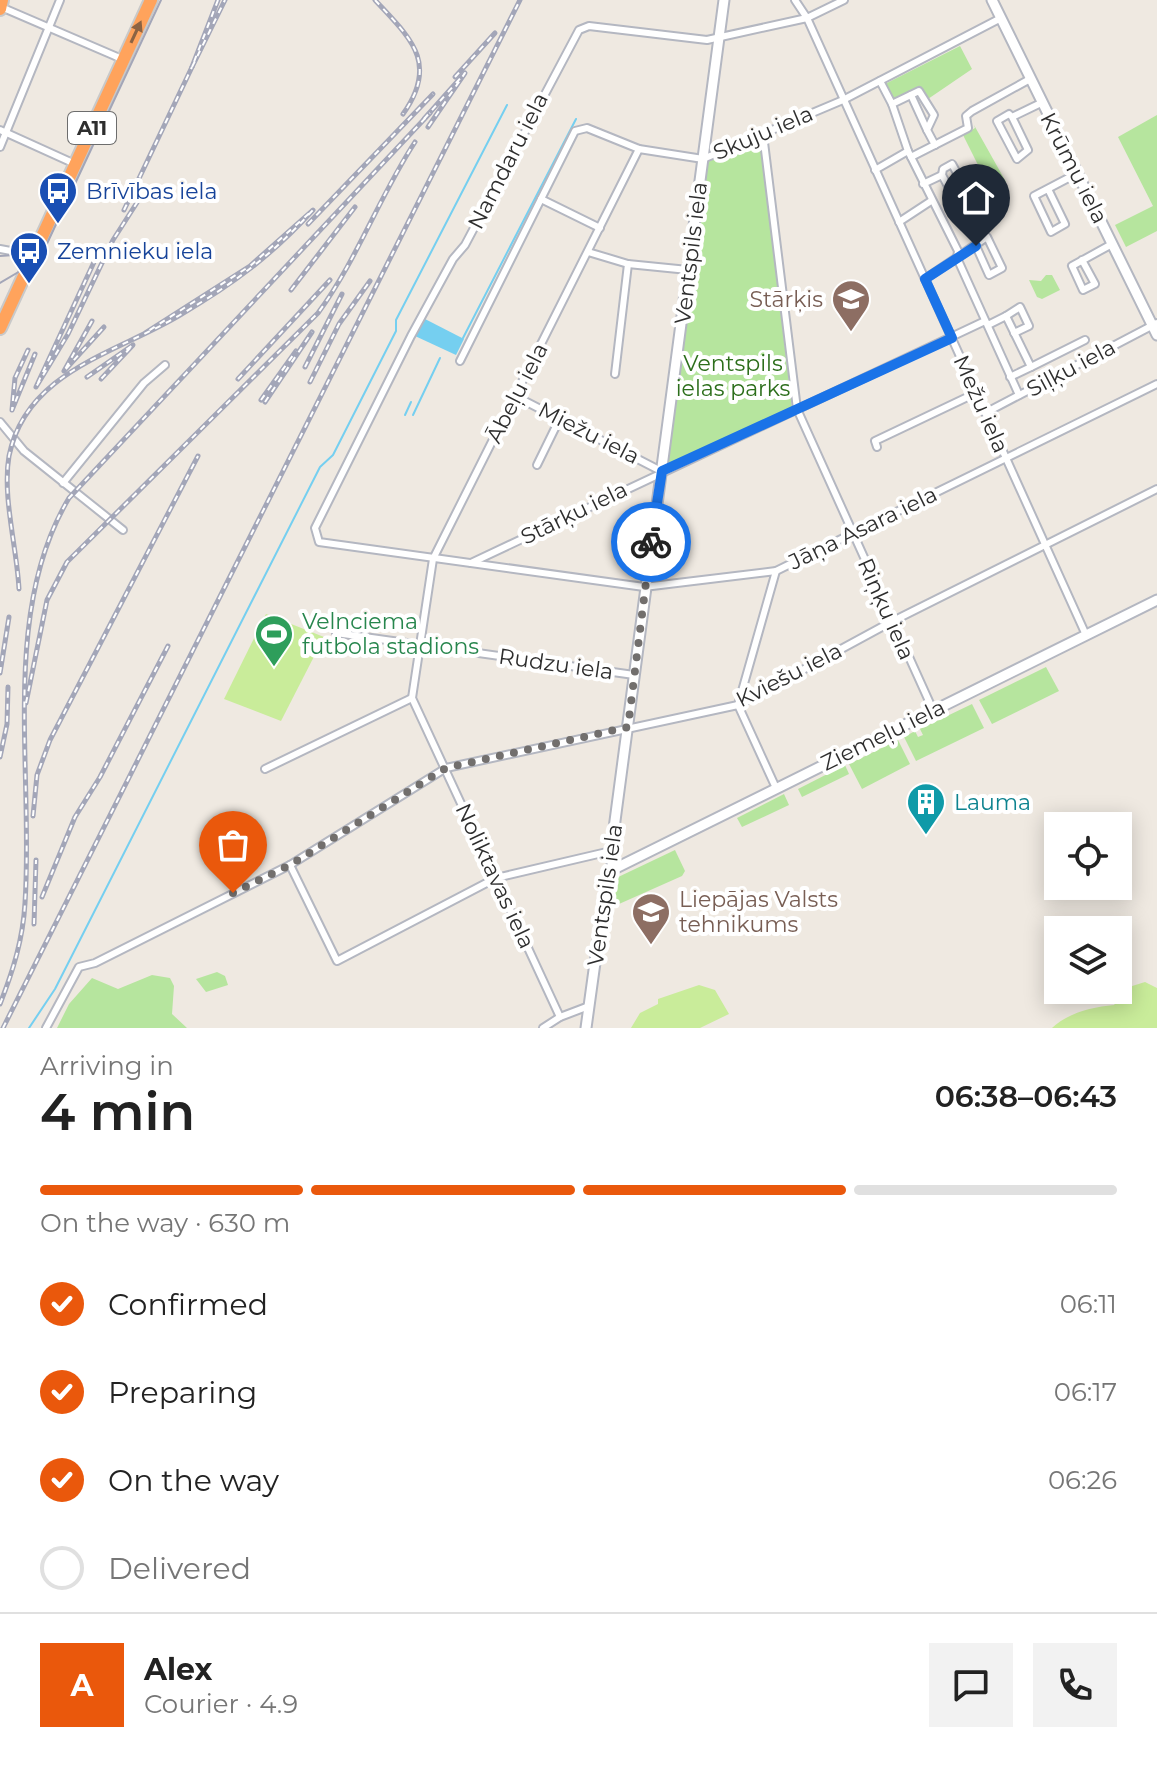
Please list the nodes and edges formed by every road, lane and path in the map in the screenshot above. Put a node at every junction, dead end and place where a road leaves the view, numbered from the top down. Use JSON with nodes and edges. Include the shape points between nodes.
{"nodes":[{"id":1,"x":2,"y":0,"type":"edge"},
{"id":2,"x":60,"y":0,"type":"edge"},
{"id":3,"x":151,"y":0,"type":"edge"},
{"id":4,"x":724,"y":0,"type":"edge"},
{"id":5,"x":795,"y":0,"type":"edge"},
{"id":6,"x":844,"y":0,"type":"edge"},
{"id":7,"x":992,"y":0,"type":"edge"},
{"id":8,"x":0,"y":8,"type":"edge"},
{"id":9,"x":807,"y":18,"type":"junction"},
{"id":10,"x":1001,"y":18,"type":"junction"},
{"id":11,"x":48,"y":29,"type":"junction"},
{"id":12,"x":719,"y":39,"type":"junction"},
{"id":13,"x":123,"y":60,"type":"junction"},
{"id":14,"x":1030,"y":79,"type":"junction"},
{"id":15,"x":880,"y":81,"type":"junction"},
{"id":16,"x":911,"y":95,"type":"junction"},
{"id":17,"x":843,"y":100,"type":"junction"},
{"id":18,"x":1041,"y":103,"type":"junction"},
{"id":19,"x":892,"y":104,"type":"junction"},
{"id":20,"x":1012,"y":117,"type":"junction"},
{"id":21,"x":927,"y":130,"type":"junction"},
{"id":22,"x":3,"y":131,"type":"edge"},
{"id":23,"x":763,"y":134,"type":"junction"},
{"id":24,"x":935,"y":145,"type":"junction"},
{"id":25,"x":0,"y":147,"type":"edge"},
{"id":26,"x":639,"y":149,"type":"junction"},
{"id":27,"x":909,"y":154,"type":"junction"},
{"id":28,"x":703,"y":159,"type":"junction"},
{"id":29,"x":75,"y":164,"type":"junction"},
{"id":30,"x":875,"y":170,"type":"junction"},
{"id":31,"x":1076,"y":174,"type":"junction"},
{"id":32,"x":942,"y":175,"type":"junction"},
{"id":33,"x":923,"y":184,"type":"junction"},
{"id":34,"x":1048,"y":189,"type":"junction"},
{"id":35,"x":541,"y":199,"type":"junction"},
{"id":36,"x":931,"y":201,"type":"junction"},
{"id":37,"x":957,"y":203,"type":"junction"},
{"id":38,"x":962,"y":217,"type":"dead end"},
{"id":39,"x":899,"y":222,"type":"junction"},
{"id":40,"x":600,"y":228,"type":"junction"},
{"id":41,"x":1112,"y":244,"type":"junction"},
{"id":42,"x":976,"y":246,"type":"junction"},
{"id":43,"x":0,"y":249,"type":"edge"},
{"id":44,"x":588,"y":252,"type":"junction"},
{"id":45,"x":32,"y":255,"type":"junction"},
{"id":46,"x":957,"y":258,"type":"junction"},
{"id":47,"x":1082,"y":260,"type":"junction"},
{"id":48,"x":628,"y":264,"type":"junction"},
{"id":49,"x":688,"y":270,"type":"junction"},
{"id":50,"x":925,"y":279,"type":"junction"},
{"id":51,"x":1006,"y":316,"type":"junction"},
{"id":52,"x":986,"y":323,"type":"junction"},
{"id":53,"x":0,"y":328,"type":"edge"},
{"id":54,"x":1155,"y":328,"type":"edge"},
{"id":55,"x":1014,"y":333,"type":"junction"},
{"id":56,"x":952,"y":338,"type":"junction"},
{"id":57,"x":1085,"y":340,"type":"dead end"},
{"id":58,"x":460,"y":361,"type":"dead end"},
{"id":59,"x":165,"y":365,"type":"dead end"},
{"id":60,"x":1031,"y":367,"type":"junction"},
{"id":61,"x":615,"y":374,"type":"dead end"},
{"id":62,"x":1010,"y":377,"type":"junction"},
{"id":63,"x":1157,"y":384,"type":"edge"},
{"id":64,"x":976,"y":393,"type":"junction"},
{"id":65,"x":1019,"y":395,"type":"junction"},
{"id":66,"x":515,"y":396,"type":"junction"},
{"id":67,"x":797,"y":409,"type":"junction"},
{"id":68,"x":985,"y":413,"type":"junction"},
{"id":69,"x":561,"y":416,"type":"junction"},
{"id":70,"x":0,"y":422,"type":"edge"},
{"id":71,"x":877,"y":447,"type":"dead end"},
{"id":72,"x":1006,"y":459,"type":"junction"},
{"id":73,"x":537,"y":465,"type":"dead end"},
{"id":74,"x":662,"y":471,"type":"junction"},
{"id":75,"x":63,"y":483,"type":"junction"},
{"id":76,"x":1157,"y":489,"type":"edge"},
{"id":77,"x":123,"y":530,"type":"dead end"},
{"id":78,"x":852,"y":533,"type":"junction"},
{"id":79,"x":314,"y":536,"type":"joint"},
{"id":80,"x":1044,"y":545,"type":"junction"},
{"id":81,"x":433,"y":559,"type":"junction"},
{"id":82,"x":469,"y":564,"type":"junction"},
{"id":83,"x":776,"y":571,"type":"junction"},
{"id":84,"x":644,"y":587,"type":"junction"},
{"id":85,"x":1157,"y":600,"type":"edge"},
{"id":86,"x":891,"y":622,"type":"junction"},
{"id":87,"x":336,"y":633,"type":"dead end"},
{"id":88,"x":1086,"y":635,"type":"junction"},
{"id":89,"x":419,"y":645,"type":"junction"},
{"id":90,"x":634,"y":675,"type":"junction"},
{"id":91,"x":412,"y":698,"type":"junction"},
{"id":92,"x":738,"y":705,"type":"junction"},
{"id":93,"x":933,"y":710,"type":"junction"},
{"id":94,"x":628,"y":727,"type":"junction"},
{"id":95,"x":446,"y":768,"type":"junction"},
{"id":96,"x":265,"y":769,"type":"dead end"},
{"id":97,"x":776,"y":788,"type":"junction"},
{"id":98,"x":611,"y":851,"type":"junction"},
{"id":99,"x":290,"y":865,"type":"junction"},
{"id":100,"x":610,"y":871,"type":"junction"},
{"id":101,"x":496,"y":878,"type":"junction"},
{"id":102,"x":589,"y":1006,"type":"junction"},
{"id":103,"x":560,"y":1017,"type":"junction"},
{"id":104,"x":46,"y":1028,"type":"edge"},
{"id":105,"x":543,"y":1028,"type":"edge"},
{"id":106,"x":586,"y":1028,"type":"edge"}],
"edges":[{"from":1,"to":8,"type":"highway"},
{"from":2,"to":11,"type":"street"},
{"from":13,"to":3,"type":"highway","number":"A11","one_way":true},
{"from":4,"to":12,"type":"street","name":"Ventspils iela"},
{"from":5,"to":9,"type":"street","name":"Mežu iela"},
{"from":6,"to":9,"type":"street","name":"Namdaru iela"},
{"from":7,"to":10,"type":"street","name":"Krūmu iela"},
{"from":8,"to":11,"type":"street"},
{"from":9,"to":12,"type":"street","name":"Namdaru iela"},
{"from":9,"to":17,"type":"street","name":"Mežu iela"},
{"from":10,"to":14,"type":"street","name":"Krūmu iela"},
{"from":10,"to":15,"type":"street","name":"Skuju iela"},
{"from":11,"to":13,"type":"street"},
{"from":11,"to":22,"type":"street"},
{"from":12,"to":28,"type":"street","name":"Ventspils iela"},
{"from":12,"to":79,"type":"street","name":"Namdaru iela","via":[[589,26],[575,34],[465,245],[411,336]]},
{"from":13,"to":29,"type":"highway","number":"A11"},
{"from":14,"to":18,"type":"street","name":"Krūmu iela"},
{"from":14,"to":24,"type":"street","via":[[972,111],[966,116],[968,128]]},
{"from":15,"to":17,"type":"street","name":"Skuju iela"},
{"from":15,"to":19,"type":"street"},
{"from":16,"to":19,"type":"street"},
{"from":16,"to":21,"type":"street"},
{"from":16,"to":21,"type":"street","via":[[922,93],[934,115]]},
{"from":17,"to":23,"type":"street","name":"Skuju iela"},
{"from":17,"to":30,"type":"street","name":"Mežu iela"},
{"from":18,"to":20,"type":"street"},
{"from":18,"to":31,"type":"street","name":"Krūmu iela"},
{"from":19,"to":27,"type":"street"},
{"from":20,"to":20,"type":"street","via":[[1028,150],[1017,159],[997,121]]},
{"from":21,"to":24,"type":"street"},
{"from":22,"to":25,"type":"street"},
{"from":22,"to":29,"type":"street"},
{"from":23,"to":28,"type":"street","name":"Skuju iela"},
{"from":23,"to":67,"type":"street","name":"Riņķu iela"},
{"from":24,"to":27,"type":"street"},
{"from":26,"to":28,"type":"street","name":"Skuju iela"},
{"from":26,"to":35,"type":"street","name":"Skuju iela","via":[[579,128]]},
{"from":26,"to":40,"type":"street","name":"Ābeļu iela"},
{"from":27,"to":30,"type":"street"},
{"from":27,"to":33,"type":"street"},
{"from":28,"to":49,"type":"street","name":"Ventspils iela"},
{"from":29,"to":45,"type":"highway","number":"A11"},
{"from":30,"to":39,"type":"street","name":"Mežu iela"},
{"from":31,"to":34,"type":"street"},
{"from":31,"to":41,"type":"street","name":"Krūmu iela"},
{"from":32,"to":33,"type":"street"},
{"from":32,"to":37,"type":"street"},
{"from":32,"to":37,"type":"street","via":[[952,164],[970,197]]},
{"from":33,"to":36,"type":"street"},
{"from":34,"to":34,"type":"street","via":[[1034,196],[1051,232],[1065,224]]},
{"from":35,"to":40,"type":"street"},
{"from":35,"to":58,"type":"street","name":"Skuju iela"},
{"from":36,"to":39,"type":"street"},
{"from":36,"to":46,"type":"street"},
{"from":37,"to":38,"type":"street"},
{"from":39,"to":50,"type":"street","name":"Mežu iela"},
{"from":40,"to":44,"type":"street","name":"Ābeļu iela"},
{"from":41,"to":47,"type":"street"},
{"from":41,"to":54,"type":"street","name":"Krūmu iela"},
{"from":42,"to":42,"type":"street","via":[[989,275],[1002,268],[987,237]]},
{"from":42,"to":46,"type":"street"},
{"from":43,"to":45,"type":"street"},
{"from":44,"to":48,"type":"street"},
{"from":44,"to":66,"type":"street","name":"Ābeļu iela"},
{"from":45,"to":53,"type":"highway","number":"A11"},
{"from":46,"to":50,"type":"street"},
{"from":46,"to":52,"type":"street"},
{"from":47,"to":47,"type":"street","via":[[1072,266],[1083,290],[1095,284]]},
{"from":48,"to":49,"type":"street"},
{"from":48,"to":61,"type":"street"},
{"from":49,"to":74,"type":"street","name":"Ventspils iela"},
{"from":50,"to":56,"type":"street","name":"Mežu iela"},
{"from":51,"to":52,"type":"street","name":"Stārķu iela"},
{"from":51,"to":55,"type":"street"},
{"from":51,"to":55,"type":"street","via":[[1020,307],[1029,326]]},
{"from":52,"to":56,"type":"street","name":"Stārķu iela"},
{"from":52,"to":62,"type":"street"},
{"from":54,"to":65,"type":"street","name":"Siļķu iela"},
{"from":55,"to":60,"type":"street"},
{"from":56,"to":64,"type":"street","name":"Mežu iela"},
{"from":56,"to":67,"type":"street","name":"Stārķu iela"},
{"from":57,"to":60,"type":"street"},
{"from":59,"to":75,"type":"street","via":[[144,383]]},
{"from":60,"to":62,"type":"street"},
{"from":62,"to":65,"type":"street"},
{"from":63,"to":72,"type":"street","name":"Jāņa Asara iela"},
{"from":64,"to":68,"type":"street","name":"Mežu iela"},
{"from":64,"to":71,"type":"street","via":[[875,441]]},
{"from":65,"to":68,"type":"street","name":"Siļķu iela"},
{"from":66,"to":69,"type":"street","name":"Miežu iela"},
{"from":66,"to":81,"type":"street","name":"Ābeļu iela"},
{"from":67,"to":74,"type":"street","name":"Stārķu iela"},
{"from":67,"to":78,"type":"street","name":"Riņķu iela"},
{"from":68,"to":72,"type":"street","name":"Mežu iela"},
{"from":69,"to":73,"type":"street"},
{"from":69,"to":74,"type":"street","name":"Miežu iela"},
{"from":70,"to":75,"type":"street","via":[[24,451]]},
{"from":72,"to":78,"type":"street","name":"Jāņa Asara iela"},
{"from":72,"to":80,"type":"street","name":"Mežu iela"},
{"from":74,"to":82,"type":"street","name":"Stārķu iela"},
{"from":74,"to":84,"type":"street","name":"Ventspils iela"},
{"from":75,"to":77,"type":"street"},
{"from":76,"to":80,"type":"street","name":"Kviešu iela"},
{"from":78,"to":83,"type":"street","name":"Jāņa Asara iela"},
{"from":78,"to":86,"type":"street","name":"Riņķu iela"},
{"from":79,"to":81,"type":"street","name":"Jāņa Asara iela","via":[[323,545]]},
{"from":80,"to":86,"type":"street","name":"Kviešu iela"},
{"from":80,"to":88,"type":"street","name":"Mežu iela"},
{"from":81,"to":82,"type":"street","name":"Jāņa Asara iela"},
{"from":81,"to":89,"type":"street","name":"Ābeļu iela"},
{"from":82,"to":84,"type":"street","name":"Jāņa Asara iela"},
{"from":83,"to":84,"type":"street","name":"Jāņa Asara iela"},
{"from":83,"to":92,"type":"street"},
{"from":84,"to":90,"type":"street","name":"Ventspils iela"},
{"from":85,"to":88,"type":"street","name":"Ziemeļu iela"},
{"from":86,"to":92,"type":"street","name":"Kviešu iela"},
{"from":86,"to":93,"type":"street","name":"Riņķu iela"},
{"from":87,"to":89,"type":"street","name":"Rudzu iela"},
{"from":88,"to":93,"type":"street","name":"Ziemeļu iela"},
{"from":89,"to":90,"type":"street","name":"Rudzu iela"},
{"from":89,"to":91,"type":"street"},
{"from":90,"to":94,"type":"street","name":"Ventspils iela"},
{"from":91,"to":95,"type":"street","name":"Noliktavas iela"},
{"from":91,"to":96,"type":"street"},
{"from":92,"to":94,"type":"street","name":"Kviešu iela"},
{"from":92,"to":97,"type":"street"},
{"from":93,"to":97,"type":"street","name":"Ziemeļu iela"},
{"from":94,"to":95,"type":"street","name":"Kviešu iela"},
{"from":94,"to":98,"type":"street","name":"Ventspils iela"},
{"from":95,"to":99,"type":"street","name":"Kviešu iela"},
{"from":95,"to":101,"type":"street","name":"Noliktavas iela"},
{"from":97,"to":100,"type":"street","name":"Ziemeļu iela"},
{"from":98,"to":100,"type":"street","name":"Ventspils iela"},
{"from":98,"to":101,"type":"street"},
{"from":99,"to":101,"type":"street","via":[[337,961]]},
{"from":99,"to":104,"type":"street","name":"Kviešu iela","via":[[79,967]]},
{"from":100,"to":102,"type":"street","name":"Ventspils iela"},
{"from":101,"to":103,"type":"street","name":"Noliktavas iela"},
{"from":102,"to":103,"type":"street"},
{"from":102,"to":106,"type":"street","name":"Ventspils iela"},
{"from":103,"to":105,"type":"street"}]}
